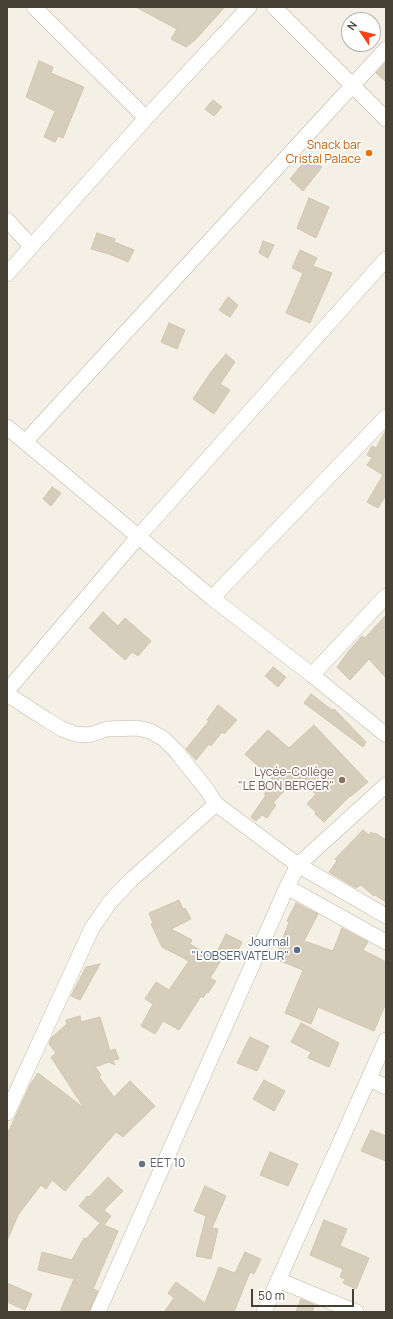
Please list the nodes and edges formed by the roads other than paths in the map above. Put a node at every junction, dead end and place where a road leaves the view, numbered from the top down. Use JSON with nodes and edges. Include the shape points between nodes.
{"nodes":[{"id":1,"x":34,"y":7,"type":"edge"},
{"id":2,"x":250,"y":7,"type":"edge"},
{"id":3,"x":274,"y":7,"type":"edge"},
{"id":4,"x":386,"y":49,"type":"edge"},
{"id":5,"x":353,"y":86,"type":"junction"},
{"id":6,"x":146,"y":118,"type":"junction"},
{"id":7,"x":386,"y":120,"type":"edge"},
{"id":8,"x":7,"y":220,"type":"edge"},
{"id":9,"x":31,"y":246,"type":"junction"},
{"id":10,"x":386,"y":259,"type":"edge"},
{"id":11,"x":7,"y":274,"type":"edge"},
{"id":12,"x":386,"y":417,"type":"edge"},
{"id":13,"x":7,"y":427,"type":"edge"},
{"id":14,"x":26,"y":442,"type":"junction"},
{"id":15,"x":138,"y":537,"type":"junction"},
{"id":16,"x":386,"y":596,"type":"edge"},
{"id":17,"x":212,"y":598,"type":"junction"},
{"id":18,"x":312,"y":675,"type":"junction"},
{"id":19,"x":7,"y":693,"type":"edge"},
{"id":20,"x":386,"y":736,"type":"edge"},
{"id":21,"x":386,"y":785,"type":"edge"},
{"id":22,"x":216,"y":804,"type":"junction"},
{"id":23,"x":298,"y":866,"type":"junction"},
{"id":24,"x":287,"y":887,"type":"junction"},
{"id":25,"x":386,"y":916,"type":"edge"},
{"id":26,"x":386,"y":942,"type":"edge"},
{"id":27,"x":386,"y":1040,"type":"edge"},
{"id":28,"x":369,"y":1079,"type":"junction"},
{"id":29,"x":386,"y":1087,"type":"edge"},
{"id":30,"x":7,"y":1113,"type":"edge"},
{"id":31,"x":278,"y":1280,"type":"junction"},
{"id":32,"x":98,"y":1312,"type":"edge"},
{"id":33,"x":264,"y":1312,"type":"edge"},
{"id":34,"x":356,"y":1312,"type":"edge"}],
"edges":[{"from":1,"to":6,"type":"street"},
{"from":2,"to":6,"type":"street"},
{"from":3,"to":5,"type":"street"},
{"from":4,"to":5,"type":"street"},
{"from":5,"to":7,"type":"street"},
{"from":5,"to":14,"type":"street"},
{"from":6,"to":9,"type":"street"},
{"from":8,"to":9,"type":"street"},
{"from":9,"to":11,"type":"street"},
{"from":10,"to":15,"type":"street"},
{"from":12,"to":17,"type":"street"},
{"from":13,"to":14,"type":"street"},
{"from":14,"to":15,"type":"street"},
{"from":15,"to":17,"type":"street"},
{"from":15,"to":19,"type":"street"},
{"from":16,"to":18,"type":"street"},
{"from":17,"to":18,"type":"street"},
{"from":18,"to":20,"type":"street"},
{"from":19,"to":22,"type":"street","via":[[52,723],[74,734],[122,728],[150,731],[164,739],[176,751]]},
{"from":21,"to":23,"type":"street"},
{"from":22,"to":23,"type":"street"},
{"from":22,"to":30,"type":"street","via":[[131,880],[110,902],[92,928]]},
{"from":23,"to":24,"type":"street"},
{"from":23,"to":25,"type":"street"},
{"from":24,"to":26,"type":"street"},
{"from":24,"to":32,"type":"street"},
{"from":27,"to":28,"type":"street"},
{"from":28,"to":29,"type":"street"},
{"from":28,"to":31,"type":"street"},
{"from":31,"to":33,"type":"street"},
{"from":31,"to":34,"type":"street"}]}
